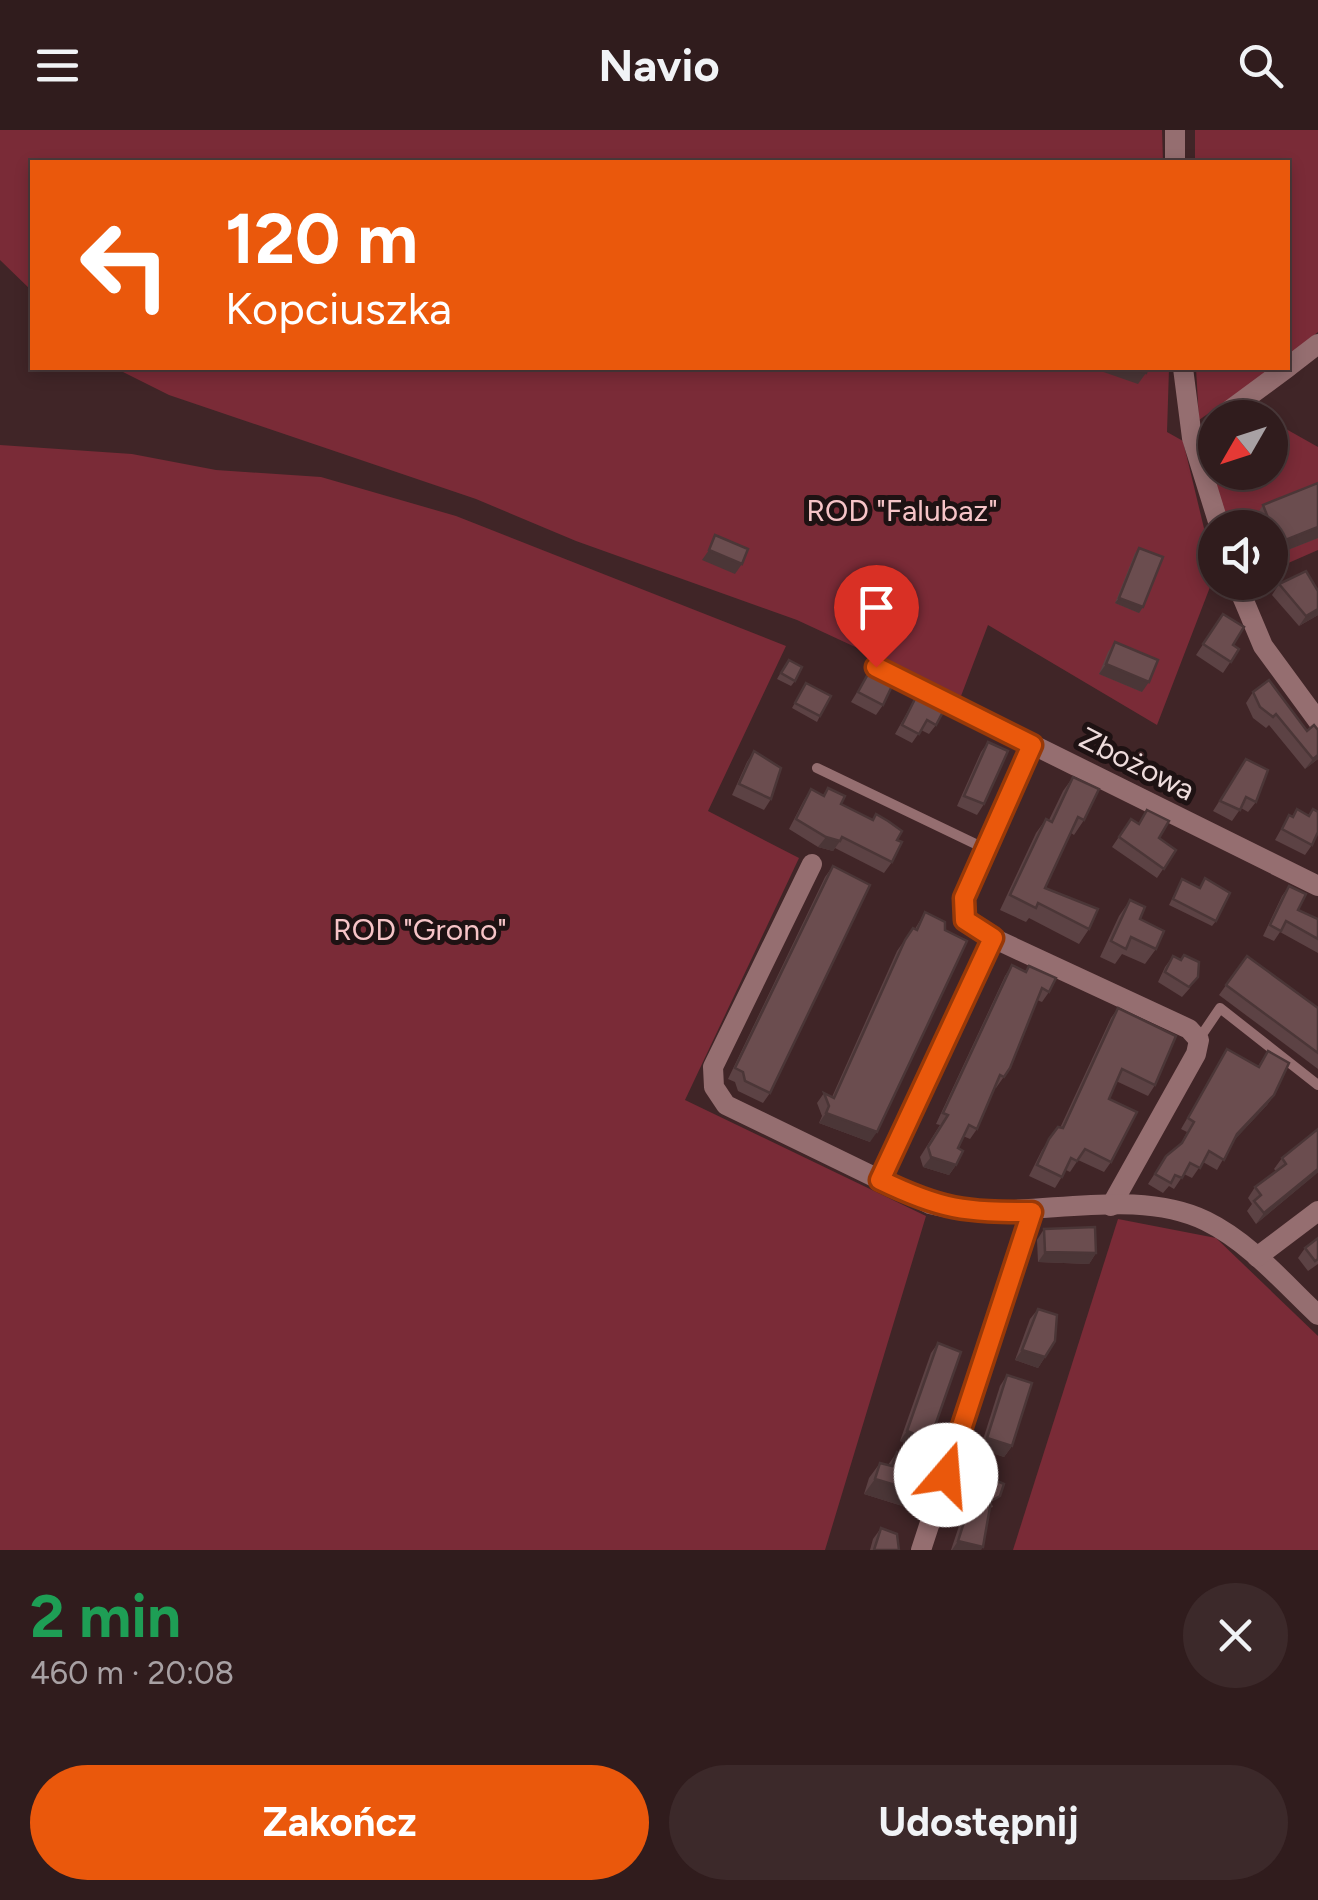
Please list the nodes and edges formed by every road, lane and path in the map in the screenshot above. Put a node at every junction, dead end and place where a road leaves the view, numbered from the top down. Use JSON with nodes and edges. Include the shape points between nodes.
{"nodes":[{"id":1,"x":1174,"y":130,"type":"edge"},
{"id":2,"x":1176,"y":160,"type":"edge"},
{"id":3,"x":1318,"y":344,"type":"edge"},
{"id":4,"x":1290,"y":365,"type":"edge"},
{"id":5,"x":1183,"y":370,"type":"edge"},
{"id":6,"x":1283,"y":370,"type":"edge"},
{"id":7,"x":1243,"y":400,"type":"edge"},
{"id":8,"x":1198,"y":433,"type":"edge"},
{"id":9,"x":1192,"y":438,"type":"junction"},
{"id":10,"x":1214,"y":510,"type":"edge"},
{"id":11,"x":1244,"y":600,"type":"edge"},
{"id":12,"x":876,"y":667,"type":"dead end"},
{"id":13,"x":1318,"y":721,"type":"edge"},
{"id":14,"x":1032,"y":745,"type":"junction"},
{"id":15,"x":818,"y":768,"type":"dead end"},
{"id":16,"x":986,"y":849,"type":"junction"},
{"id":17,"x":812,"y":864,"type":"dead end"},
{"id":18,"x":1318,"y":886,"type":"edge"},
{"id":19,"x":993,"y":938,"type":"junction"},
{"id":20,"x":1198,"y":1040,"type":"junction"},
{"id":21,"x":1318,"y":1084,"type":"edge"},
{"id":22,"x":880,"y":1180,"type":"junction"},
{"id":23,"x":1111,"y":1206,"type":"junction"},
{"id":24,"x":1318,"y":1211,"type":"edge"},
{"id":25,"x":1032,"y":1212,"type":"junction"},
{"id":26,"x":1257,"y":1258,"type":"junction"},
{"id":27,"x":1318,"y":1315,"type":"edge"},
{"id":28,"x":921,"y":1550,"type":"edge"}],
"edges":[{"from":1,"to":2,"type":"street"},
{"from":3,"to":4,"type":"street"},
{"from":5,"to":9,"type":"street"},
{"from":6,"to":7,"type":"street"},
{"from":8,"to":9,"type":"street"},
{"from":9,"to":10,"type":"street"},
{"from":11,"to":13,"type":"street","via":[[1263,646]]},
{"from":12,"to":14,"type":"street","name":"Zbożowa"},
{"from":14,"to":16,"type":"street"},
{"from":14,"to":18,"type":"street","name":"Zbożowa"},
{"from":15,"to":16,"type":"lane"},
{"from":16,"to":19,"type":"street","via":[[962,911]]},
{"from":17,"to":22,"type":"street","via":[[713,1067],[714,1087],[726,1105]]},
{"from":19,"to":20,"type":"street","via":[[1189,1029]]},
{"from":19,"to":22,"type":"street"},
{"from":20,"to":21,"type":"lane","via":[[1220,1008]]},
{"from":20,"to":23,"type":"street"},
{"from":22,"to":25,"type":"street","via":[[962,1212]]},
{"from":23,"to":25,"type":"street"},
{"from":23,"to":26,"type":"street","via":[[1203,1219]]},
{"from":24,"to":26,"type":"street"},
{"from":25,"to":28,"type":"street"},
{"from":26,"to":27,"type":"street"}]}
